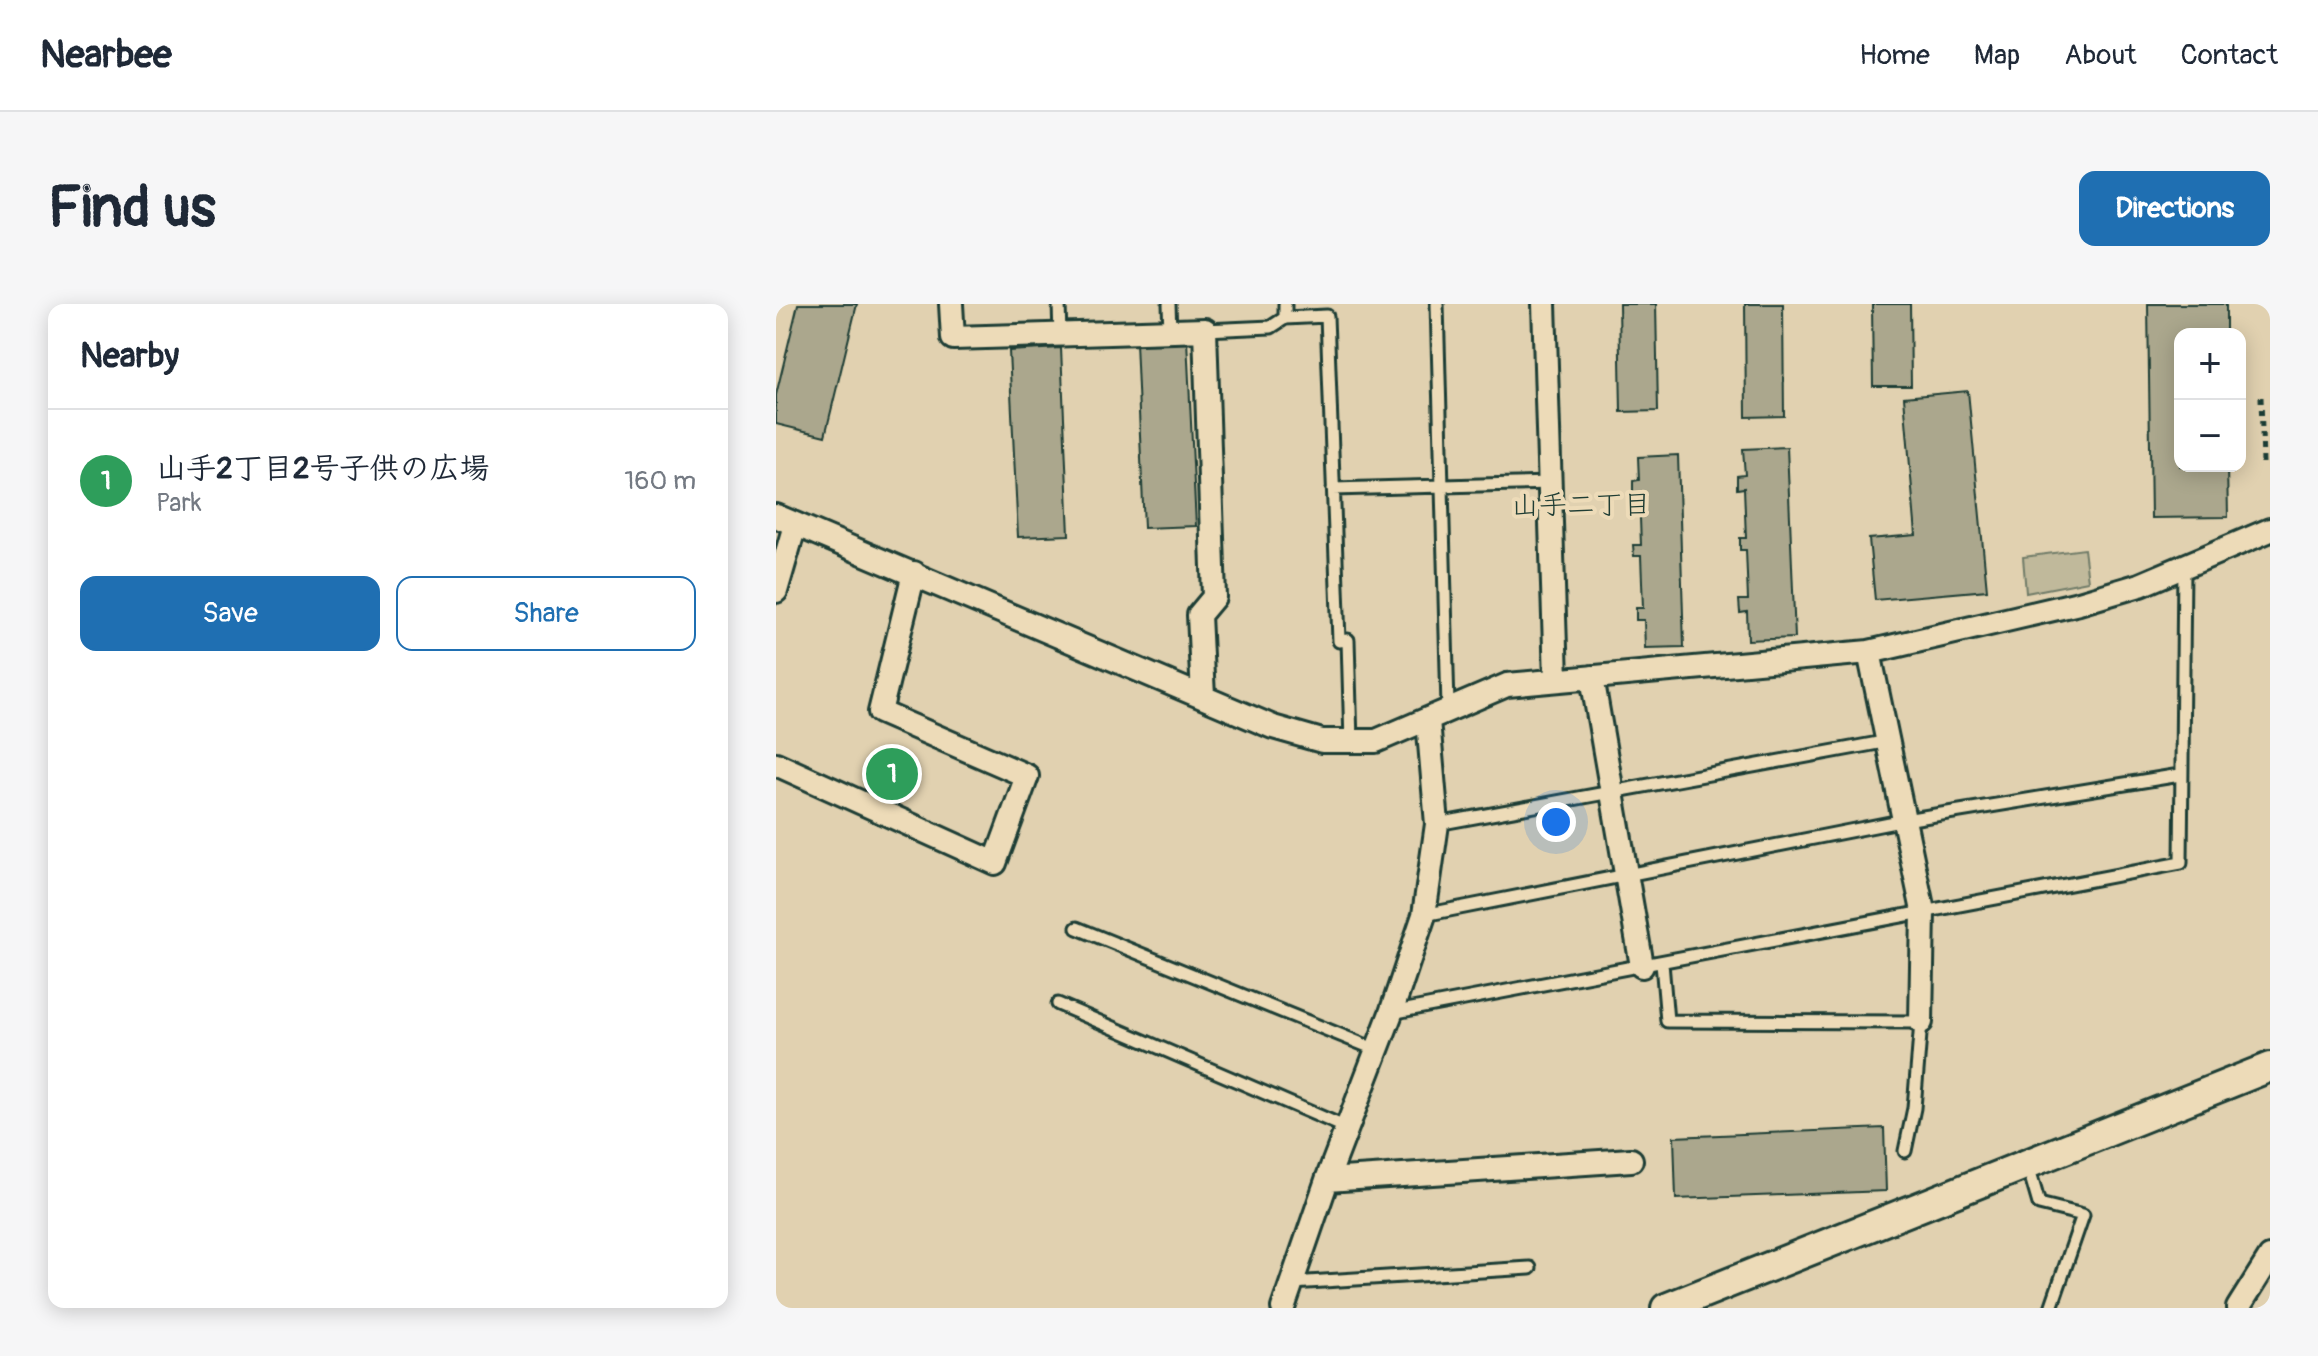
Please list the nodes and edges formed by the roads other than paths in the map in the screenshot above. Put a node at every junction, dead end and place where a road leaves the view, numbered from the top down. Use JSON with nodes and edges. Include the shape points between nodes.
{"nodes":[{"id":1,"x":951,"y":304,"type":"edge"},
{"id":2,"x":1059,"y":304,"type":"edge"},
{"id":3,"x":1169,"y":304,"type":"edge"},
{"id":4,"x":1285,"y":304,"type":"edge"},
{"id":5,"x":1437,"y":304,"type":"edge"},
{"id":6,"x":1544,"y":304,"type":"edge"},
{"id":7,"x":1285,"y":318,"type":"junction"},
{"id":8,"x":1205,"y":330,"type":"junction"},
{"id":9,"x":1170,"y":331,"type":"junction"},
{"id":10,"x":1060,"y":335,"type":"junction"},
{"id":11,"x":1550,"y":483,"type":"junction"},
{"id":12,"x":1442,"y":485,"type":"junction"},
{"id":13,"x":1333,"y":489,"type":"junction"},
{"id":14,"x":785,"y":520,"type":"edge"},
{"id":15,"x":2270,"y":530,"type":"edge"},
{"id":16,"x":2184,"y":567,"type":"junction"},
{"id":17,"x":914,"y":573,"type":"junction"},
{"id":18,"x":776,"y":591,"type":"edge"},
{"id":19,"x":1869,"y":652,"type":"junction"},
{"id":20,"x":1592,"y":677,"type":"junction"},
{"id":21,"x":1556,"y":679,"type":"junction"},
{"id":22,"x":1203,"y":697,"type":"junction"},
{"id":23,"x":1448,"y":707,"type":"junction"},
{"id":24,"x":1428,"y":720,"type":"junction"},
{"id":25,"x":1889,"y":740,"type":"junction"},
{"id":26,"x":1351,"y":742,"type":"junction"},
{"id":27,"x":776,"y":764,"type":"edge"},
{"id":28,"x":2180,"y":775,"type":"junction"},
{"id":29,"x":1612,"y":791,"type":"junction"},
{"id":30,"x":1905,"y":820,"type":"junction"},
{"id":31,"x":1437,"y":824,"type":"junction"},
{"id":32,"x":1627,"y":876,"type":"junction"},
{"id":33,"x":1923,"y":911,"type":"junction"},
{"id":34,"x":1424,"y":915,"type":"junction"},
{"id":35,"x":1077,"y":928,"type":"dead end"},
{"id":36,"x":1652,"y":964,"type":"junction"},
{"id":37,"x":1058,"y":1004,"type":"dead end"},
{"id":38,"x":1391,"y":1013,"type":"junction"},
{"id":39,"x":1921,"y":1022,"type":"junction"},
{"id":40,"x":1377,"y":1050,"type":"junction"},
{"id":41,"x":2270,"y":1067,"type":"edge"},
{"id":42,"x":1347,"y":1128,"type":"junction"},
{"id":43,"x":1905,"y":1151,"type":"dead end"},
{"id":44,"x":1631,"y":1160,"type":"dead end"},
{"id":45,"x":2027,"y":1164,"type":"junction"},
{"id":46,"x":1327,"y":1180,"type":"junction"},
{"id":47,"x":2268,"y":1265,"type":"edge"},
{"id":48,"x":1530,"y":1268,"type":"dead end"},
{"id":49,"x":1292,"y":1283,"type":"junction"},
{"id":50,"x":1283,"y":1308,"type":"edge"},
{"id":51,"x":1666,"y":1308,"type":"edge"},
{"id":52,"x":2051,"y":1308,"type":"edge"},
{"id":53,"x":2238,"y":1308,"type":"edge"}],
"edges":[{"from":1,"to":10,"type":"street","via":[[953,338]]},
{"from":2,"to":10,"type":"lane"},
{"from":3,"to":9,"type":"lane"},
{"from":4,"to":7,"type":"lane"},
{"from":5,"to":12,"type":"lane"},
{"from":6,"to":11,"type":"street"},
{"from":7,"to":8,"type":"lane","via":[[1271,327]]},
{"from":7,"to":13,"type":"lane","via":[[1327,316]]},
{"from":8,"to":9,"type":"street"},
{"from":8,"to":22,"type":"street","via":[[1214,597],[1199,615]]},
{"from":9,"to":10,"type":"street"},
{"from":11,"to":12,"type":"lane"},
{"from":11,"to":21,"type":"street"},
{"from":12,"to":13,"type":"lane"},
{"from":12,"to":23,"type":"lane"},
{"from":13,"to":26,"type":"lane","via":[[1339,641],[1348,640]]},
{"from":14,"to":17,"type":"street"},
{"from":14,"to":18,"type":"street"},
{"from":15,"to":16,"type":"street"},
{"from":16,"to":19,"type":"street","via":[[2079,603]]},
{"from":16,"to":28,"type":"lane"},
{"from":17,"to":22,"type":"street"},
{"from":17,"to":27,"type":"street","via":[[880,712],[1027,776],[995,863]]},
{"from":19,"to":20,"type":"street"},
{"from":19,"to":25,"type":"street"},
{"from":20,"to":21,"type":"street"},
{"from":20,"to":29,"type":"street"},
{"from":21,"to":23,"type":"street","via":[[1507,685]]},
{"from":22,"to":26,"type":"street","via":[[1303,738]]},
{"from":23,"to":24,"type":"street"},
{"from":24,"to":26,"type":"street","via":[[1376,741]]},
{"from":24,"to":31,"type":"street"},
{"from":25,"to":29,"type":"lane"},
{"from":25,"to":30,"type":"street"},
{"from":28,"to":30,"type":"lane"},
{"from":28,"to":33,"type":"lane","via":[[2181,863]]},
{"from":29,"to":31,"type":"lane"},
{"from":29,"to":32,"type":"street"},
{"from":30,"to":32,"type":"lane"},
{"from":30,"to":33,"type":"street"},
{"from":31,"to":34,"type":"street"},
{"from":32,"to":34,"type":"lane"},
{"from":32,"to":36,"type":"street"},
{"from":33,"to":36,"type":"lane"},
{"from":33,"to":39,"type":"street"},
{"from":34,"to":38,"type":"street"},
{"from":35,"to":40,"type":"lane"},
{"from":36,"to":38,"type":"lane"},
{"from":36,"to":39,"type":"lane","via":[[1667,1021]]},
{"from":37,"to":42,"type":"lane"},
{"from":38,"to":40,"type":"street"},
{"from":39,"to":43,"type":"lane"},
{"from":40,"to":42,"type":"street"},
{"from":41,"to":45,"type":"street"},
{"from":42,"to":46,"type":"street"},
{"from":44,"to":46,"type":"street"},
{"from":45,"to":51,"type":"street"},
{"from":45,"to":52,"type":"lane","via":[[2039,1204],[2083,1215]]},
{"from":46,"to":49,"type":"street"},
{"from":47,"to":53,"type":"street"},
{"from":48,"to":49,"type":"lane"},
{"from":49,"to":50,"type":"street"}]}
